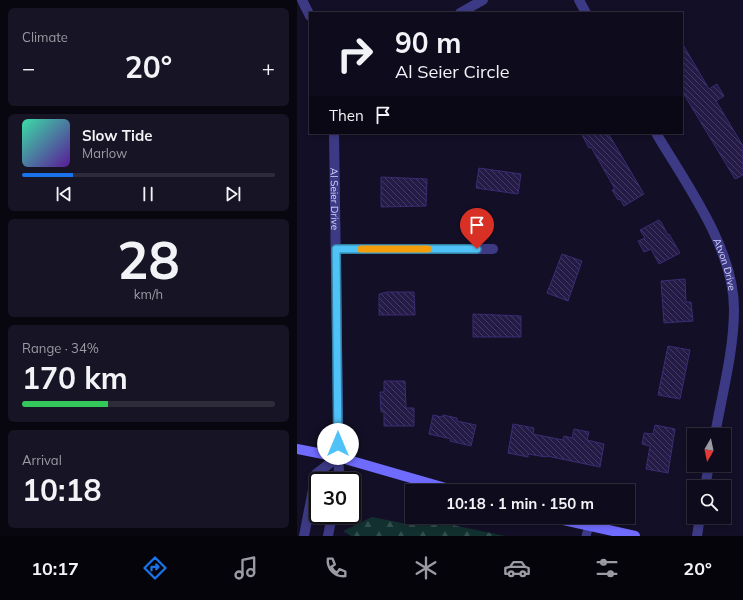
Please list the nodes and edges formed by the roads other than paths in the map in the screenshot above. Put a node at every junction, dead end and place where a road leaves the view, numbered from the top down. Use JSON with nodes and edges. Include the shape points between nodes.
{"nodes":[{"id":1,"x":302,"y":0,"type":"edge"},
{"id":2,"x":483,"y":0,"type":"edge"},
{"id":3,"x":579,"y":0,"type":"edge"},
{"id":4,"x":463,"y":12,"type":"edge"},
{"id":5,"x":585,"y":12,"type":"edge"},
{"id":6,"x":309,"y":14,"type":"edge"},
{"id":7,"x":334,"y":134,"type":"edge"},
{"id":8,"x":657,"y":134,"type":"edge"},
{"id":9,"x":336,"y":249,"type":"junction"},
{"id":10,"x":493,"y":249,"type":"dead end"},
{"id":11,"x":716,"y":428,"type":"edge"},
{"id":12,"x":297,"y":449,"type":"edge"},
{"id":13,"x":338,"y":457,"type":"junction"},
{"id":14,"x":339,"y":472,"type":"edge"},
{"id":15,"x":432,"y":484,"type":"edge"},
{"id":16,"x":330,"y":524,"type":"edge"},
{"id":17,"x":580,"y":524,"type":"edge"},
{"id":18,"x":699,"y":524,"type":"edge"},
{"id":19,"x":589,"y":526,"type":"junction"},
{"id":20,"x":303,"y":536,"type":"edge"},
{"id":21,"x":328,"y":536,"type":"edge"},
{"id":22,"x":586,"y":536,"type":"edge"},
{"id":23,"x":635,"y":536,"type":"edge"},
{"id":24,"x":697,"y":536,"type":"edge"}],
"edges":[{"from":1,"to":6,"type":"street"},
{"from":2,"to":4,"type":"street"},
{"from":3,"to":5,"type":"street"},
{"from":7,"to":9,"type":"street","name":"Al Seier Drive"},
{"from":8,"to":11,"type":"street","name":"Atvon Drive","via":[[712,228],[721,247],[733,287],[734,332]]},
{"from":9,"to":10,"type":"street"},
{"from":9,"to":13,"type":"street","name":"Al Seier Drive"},
{"from":12,"to":13,"type":"street"},
{"from":13,"to":14,"type":"street","name":"Al Seier Drive"},
{"from":13,"to":15,"type":"street"},
{"from":13,"to":20,"type":"street","via":[[316,474]]},
{"from":16,"to":21,"type":"street"},
{"from":17,"to":19,"type":"street"},
{"from":18,"to":24,"type":"street"},
{"from":19,"to":22,"type":"lane"},
{"from":19,"to":23,"type":"street"}]}
